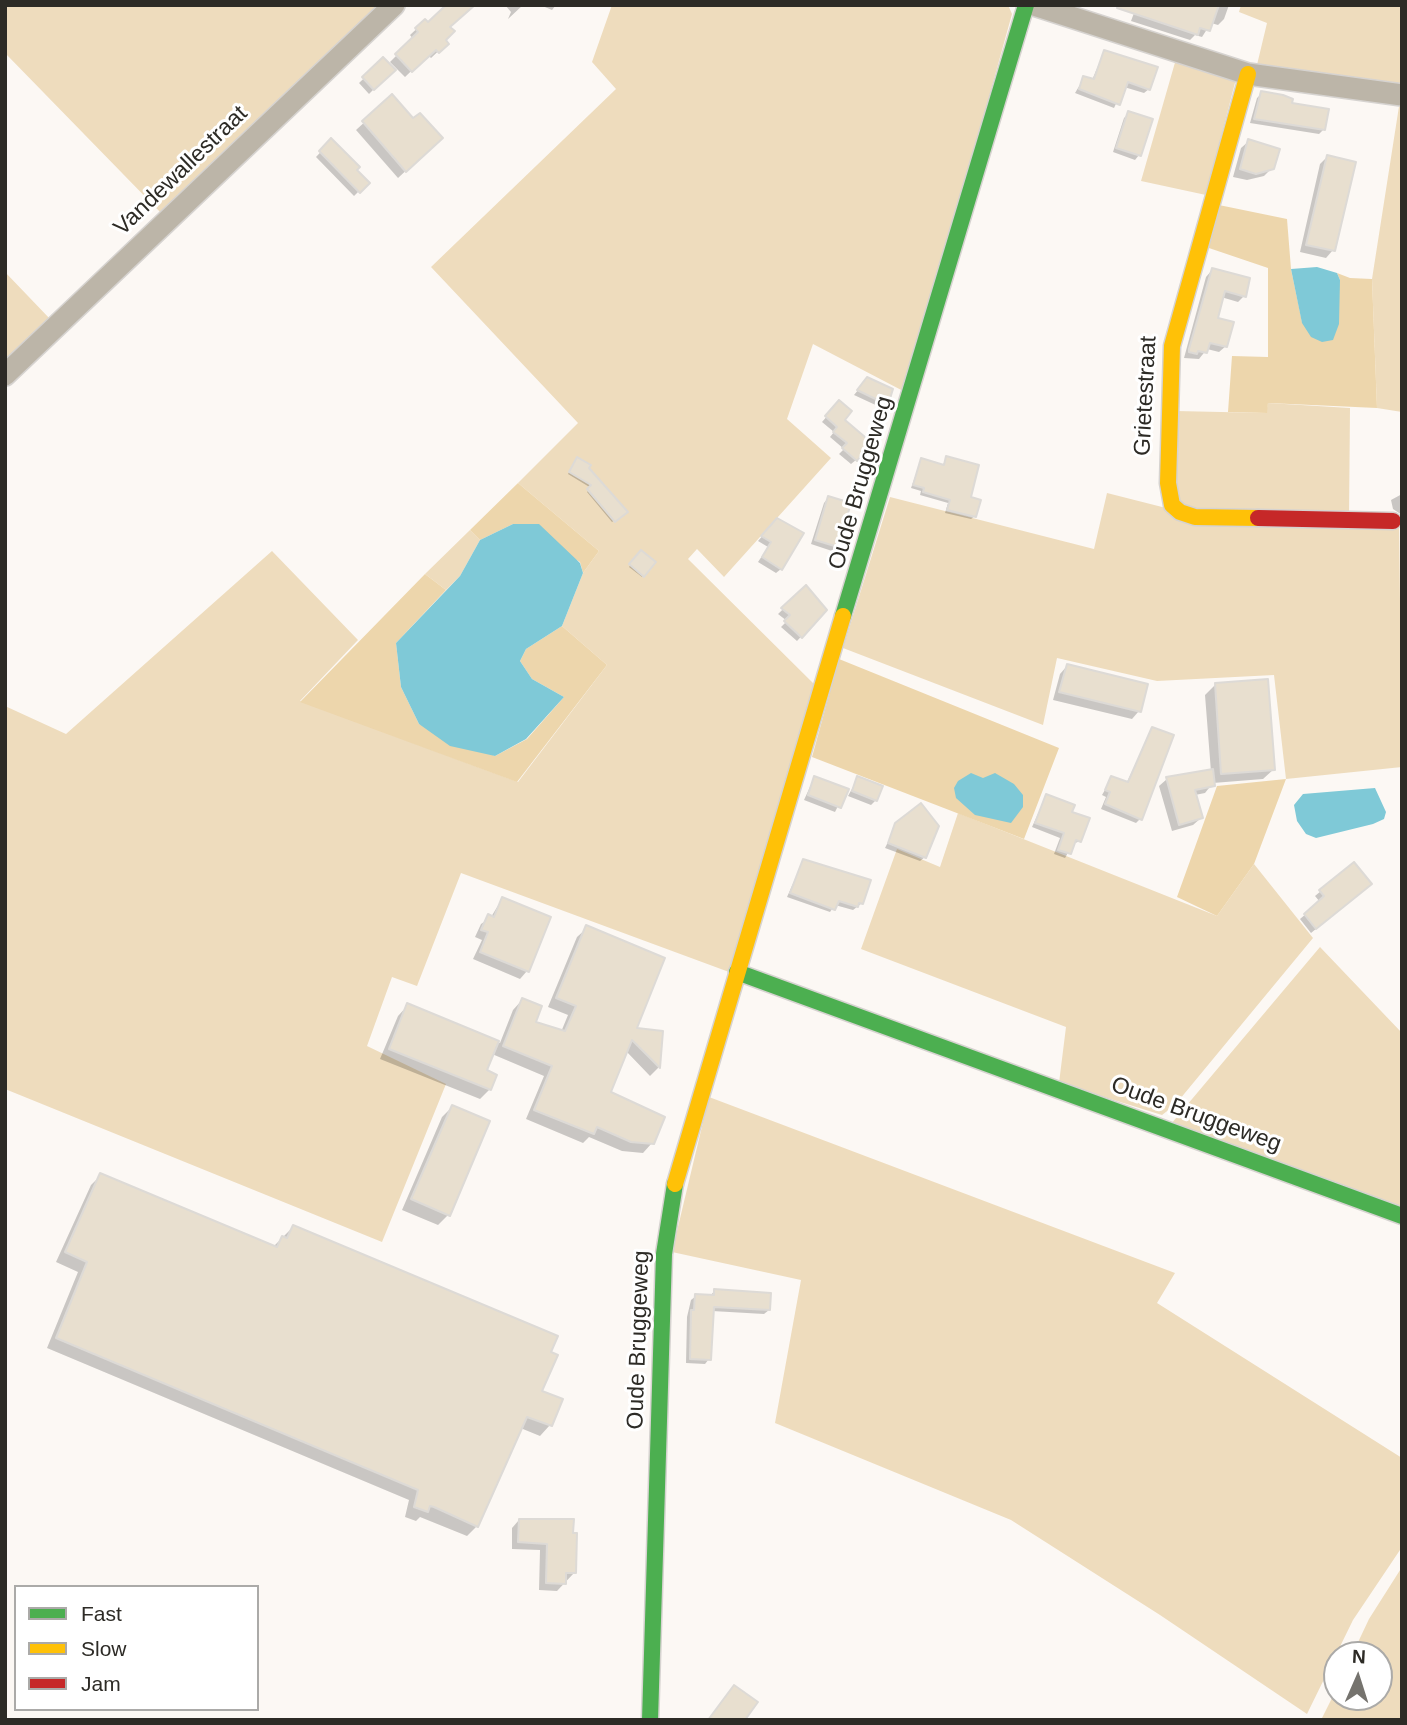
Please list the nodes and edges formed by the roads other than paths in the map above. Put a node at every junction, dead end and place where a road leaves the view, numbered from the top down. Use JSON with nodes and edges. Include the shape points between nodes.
{"nodes":[{"id":1,"x":394,"y":5,"type":"edge"},
{"id":2,"x":1026,"y":5,"type":"edge"},
{"id":3,"x":1034,"y":5,"type":"edge"},
{"id":4,"x":1248,"y":74,"type":"junction"},
{"id":5,"x":1402,"y":95,"type":"edge"},
{"id":6,"x":5,"y":375,"type":"edge"},
{"id":7,"x":1393,"y":521,"type":"dead end"},
{"id":8,"x":737,"y":972,"type":"junction"},
{"id":9,"x":1402,"y":1216,"type":"edge"},
{"id":10,"x":650,"y":1720,"type":"edge"}],
"edges":[{"from":1,"to":6,"type":"street","name":"Vandewallestraat"},
{"from":2,"to":8,"type":"street","name":"Oude Bruggeweg"},
{"from":3,"to":4,"type":"street"},
{"from":4,"to":5,"type":"street"},
{"from":4,"to":7,"type":"street","name":"Grietestraat","via":[[1172,346],[1168,483],[1172,505],[1195,517]]},
{"from":8,"to":9,"type":"street","name":"Oude Bruggeweg"},
{"from":8,"to":10,"type":"street","name":"Oude Bruggeweg","via":[[678,1168],[664,1254]]}]}
